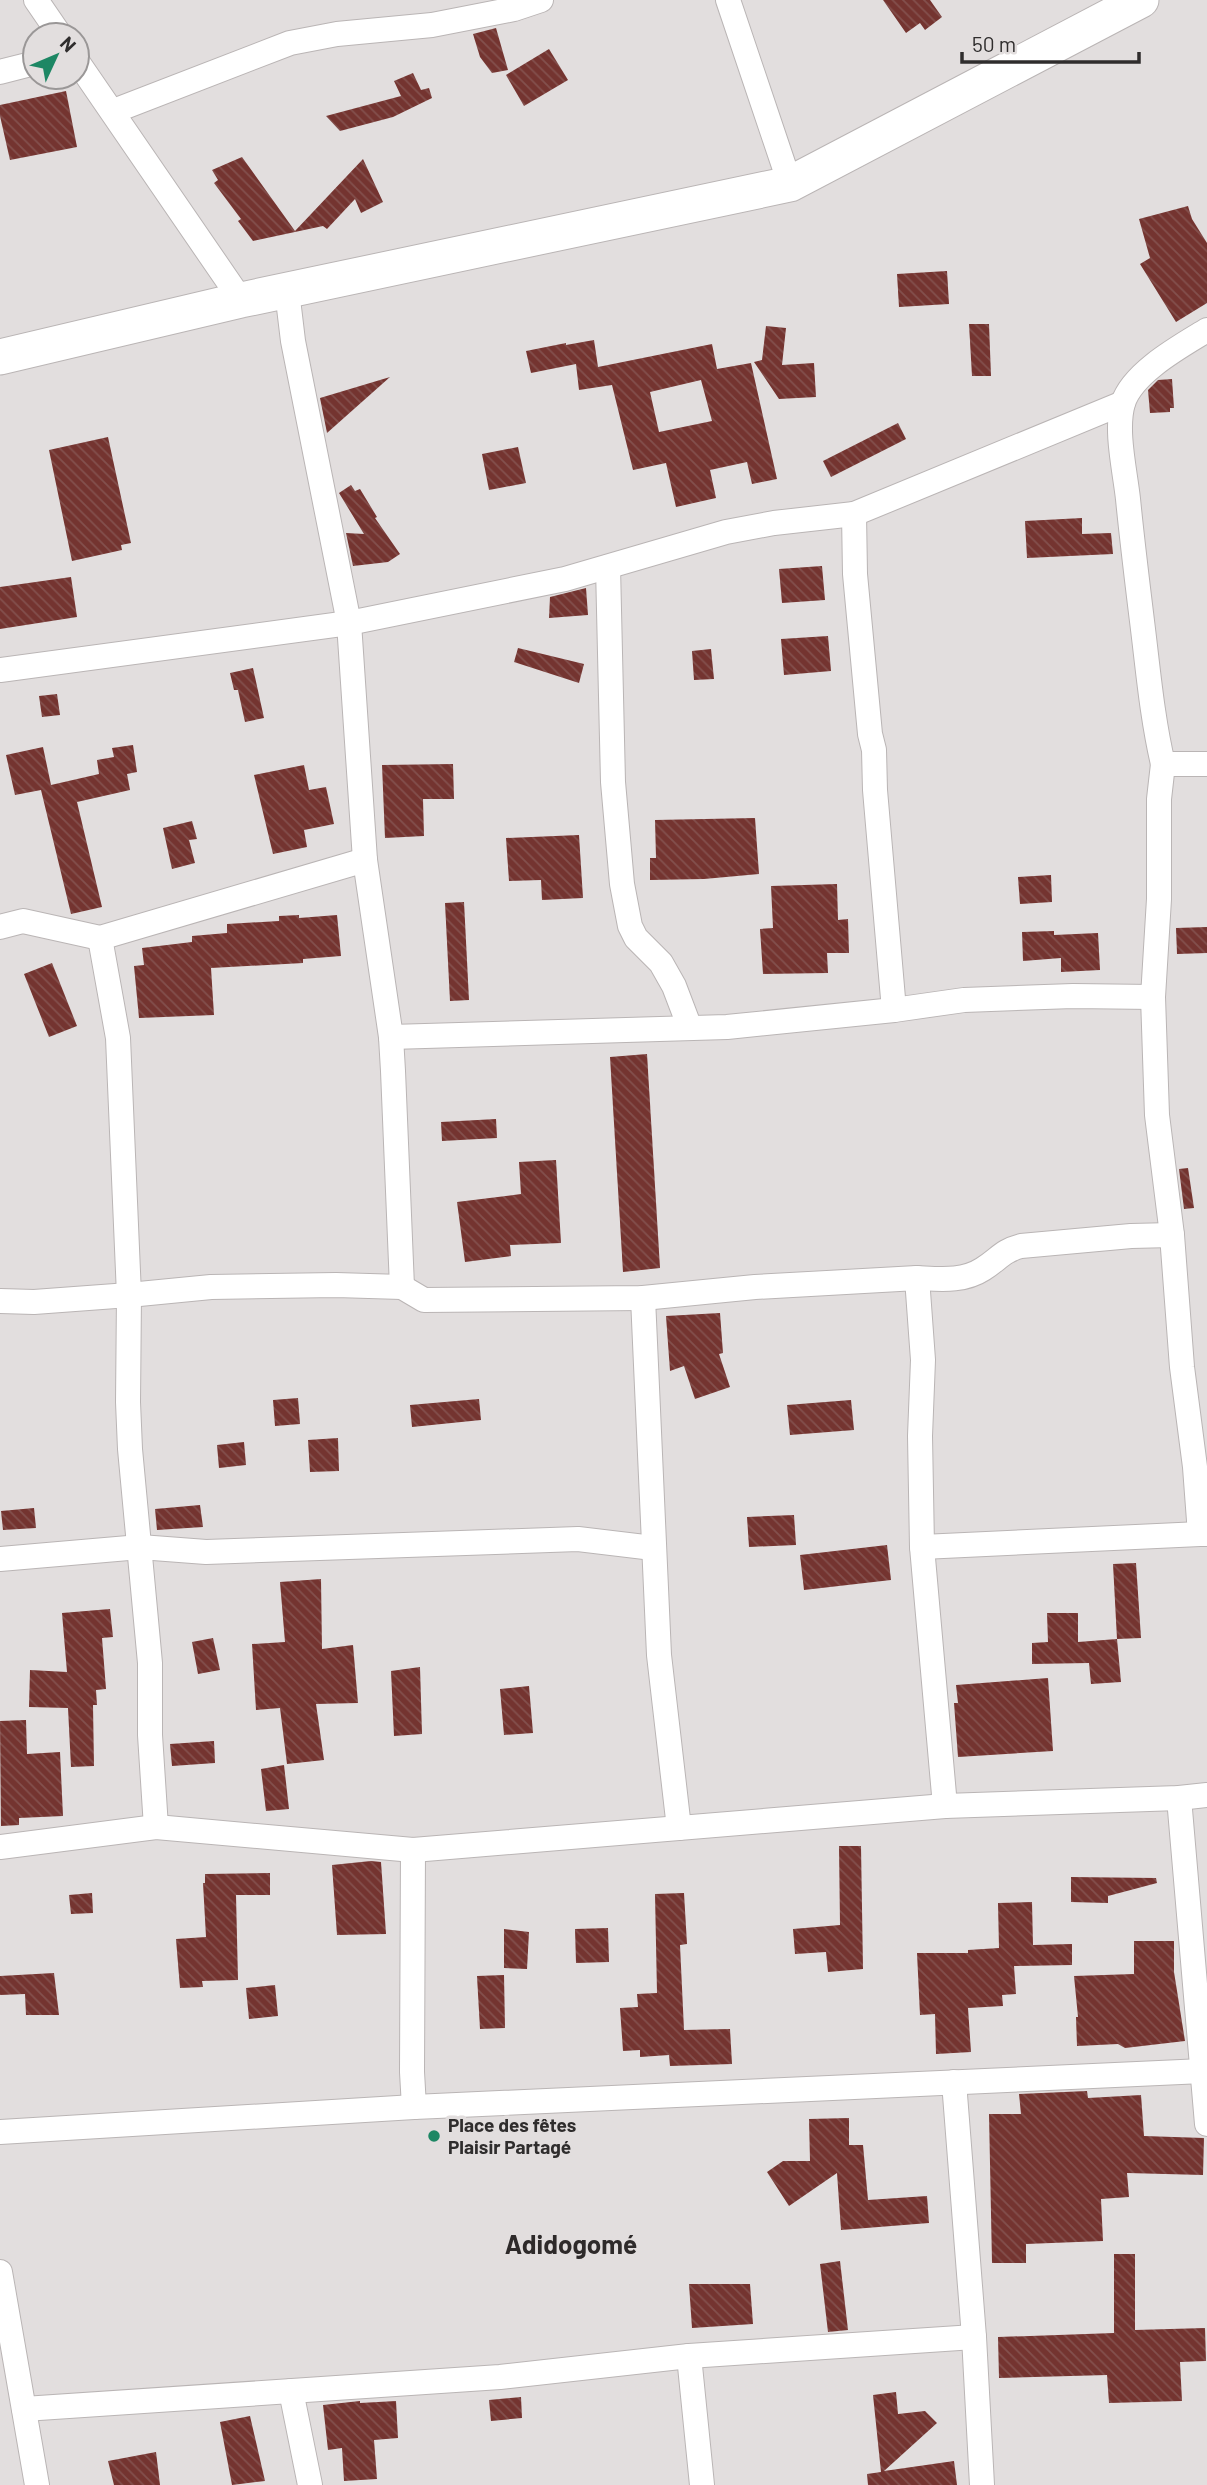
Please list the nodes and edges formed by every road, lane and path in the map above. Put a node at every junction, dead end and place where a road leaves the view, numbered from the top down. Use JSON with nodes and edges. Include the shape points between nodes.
{"nodes":[{"id":1,"x":36,"y":0,"type":"edge"},
{"id":2,"x":541,"y":0,"type":"edge"},
{"id":3,"x":728,"y":0,"type":"edge"},
{"id":4,"x":1141,"y":0,"type":"edge"},
{"id":5,"x":50,"y":21,"type":"edge"},
{"id":6,"x":21,"y":67,"type":"edge"},
{"id":7,"x":0,"y":72,"type":"edge"},
{"id":8,"x":91,"y":80,"type":"edge"},
{"id":9,"x":114,"y":111,"type":"junction"},
{"id":10,"x":790,"y":184,"type":"junction"},
{"id":11,"x":287,"y":291,"type":"junction"},
{"id":12,"x":242,"y":300,"type":"junction"},
{"id":13,"x":1207,"y":330,"type":"edge"},
{"id":14,"x":0,"y":357,"type":"edge"},
{"id":15,"x":1123,"y":403,"type":"junction"},
{"id":16,"x":854,"y":514,"type":"junction"},
{"id":17,"x":608,"y":567,"type":"junction"},
{"id":18,"x":349,"y":622,"type":"junction"},
{"id":19,"x":0,"y":670,"type":"edge"},
{"id":20,"x":1163,"y":764,"type":"junction"},
{"id":21,"x":1207,"y":764,"type":"edge"},
{"id":22,"x":365,"y":860,"type":"junction"},
{"id":23,"x":0,"y":927,"type":"edge"},
{"id":24,"x":100,"y":938,"type":"junction"},
{"id":25,"x":1153,"y":997,"type":"junction"},
{"id":26,"x":894,"y":1010,"type":"junction"},
{"id":27,"x":690,"y":1028,"type":"junction"},
{"id":28,"x":391,"y":1037,"type":"junction"},
{"id":29,"x":1172,"y":1235,"type":"junction"},
{"id":30,"x":917,"y":1278,"type":"junction"},
{"id":31,"x":402,"y":1287,"type":"junction"},
{"id":32,"x":130,"y":1295,"type":"junction"},
{"id":33,"x":643,"y":1298,"type":"junction"},
{"id":34,"x":0,"y":1301,"type":"edge"},
{"id":35,"x":1204,"y":1534,"type":"edge"},
{"id":36,"x":140,"y":1547,"type":"junction"},
{"id":37,"x":922,"y":1547,"type":"junction"},
{"id":38,"x":653,"y":1548,"type":"junction"},
{"id":39,"x":0,"y":1559,"type":"edge"},
{"id":40,"x":1207,"y":1795,"type":"edge"},
{"id":41,"x":1179,"y":1798,"type":"junction"},
{"id":42,"x":945,"y":1806,"type":"junction"},
{"id":43,"x":156,"y":1827,"type":"junction"},
{"id":44,"x":679,"y":1828,"type":"junction"},
{"id":45,"x":0,"y":1847,"type":"edge"},
{"id":46,"x":413,"y":1850,"type":"junction"},
{"id":47,"x":1203,"y":2071,"type":"junction"},
{"id":48,"x":954,"y":2082,"type":"junction"},
{"id":49,"x":414,"y":2107,"type":"junction"},
{"id":50,"x":1207,"y":2124,"type":"edge"},
{"id":51,"x":0,"y":2132,"type":"edge"},
{"id":52,"x":0,"y":2272,"type":"edge"},
{"id":53,"x":974,"y":2337,"type":"junction"},
{"id":54,"x":689,"y":2356,"type":"junction"},
{"id":55,"x":291,"y":2391,"type":"junction"},
{"id":56,"x":24,"y":2409,"type":"junction"},
{"id":57,"x":37,"y":2485,"type":"edge"},
{"id":58,"x":310,"y":2485,"type":"edge"},
{"id":59,"x":702,"y":2485,"type":"edge"},
{"id":60,"x":982,"y":2485,"type":"edge"}],
"edges":[{"from":1,"to":5,"type":"street"},
{"from":2,"to":9,"type":"street","via":[[432,24],[290,43]]},
{"from":3,"to":10,"type":"street"},
{"from":4,"to":10,"type":"street"},
{"from":6,"to":7,"type":"street"},
{"from":8,"to":9,"type":"street"},
{"from":9,"to":12,"type":"street"},
{"from":10,"to":11,"type":"street"},
{"from":11,"to":12,"type":"street"},
{"from":11,"to":18,"type":"street"},
{"from":12,"to":14,"type":"street"},
{"from":13,"to":15,"type":"street","via":[[1148,370]]},
{"from":15,"to":16,"type":"street"},
{"from":15,"to":20,"type":"street","via":[[1122,453],[1132,552]]},
{"from":16,"to":17,"type":"street","via":[[726,532]]},
{"from":16,"to":26,"type":"street","via":[[855,574]]},
{"from":17,"to":18,"type":"street"},
{"from":17,"to":27,"type":"street","via":[[613,782],[622,884],[630,926],[661,963]]},
{"from":18,"to":19,"type":"street"},
{"from":18,"to":22,"type":"street"},
{"from":20,"to":21,"type":"street"},
{"from":20,"to":25,"type":"street"},
{"from":22,"to":24,"type":"street"},
{"from":22,"to":28,"type":"street"},
{"from":23,"to":24,"type":"street","via":[[23,921]]},
{"from":24,"to":32,"type":"street","via":[[118,1038]]},
{"from":25,"to":26,"type":"street","via":[[964,1000]]},
{"from":25,"to":29,"type":"street","via":[[1157,1115]]},
{"from":26,"to":27,"type":"street"},
{"from":27,"to":28,"type":"street"},
{"from":28,"to":31,"type":"street"},
{"from":29,"to":30,"type":"street","via":[[1021,1246],[1005,1250],[971,1275]]},
{"from":29,"to":35,"type":"street","via":[[1182,1367]]},
{"from":30,"to":33,"type":"street"},
{"from":30,"to":37,"type":"street","via":[[923,1376]]},
{"from":31,"to":32,"type":"street","via":[[211,1287]]},
{"from":31,"to":33,"type":"street","via":[[424,1300]]},
{"from":32,"to":34,"type":"street"},
{"from":32,"to":36,"type":"street","via":[[128,1402]]},
{"from":33,"to":38,"type":"street"},
{"from":35,"to":37,"type":"street"},
{"from":36,"to":38,"type":"street","via":[[206,1552],[578,1539]]},
{"from":36,"to":39,"type":"street"},
{"from":36,"to":43,"type":"street"},
{"from":37,"to":42,"type":"street"},
{"from":38,"to":44,"type":"street","via":[[659,1655]]},
{"from":40,"to":41,"type":"street"},
{"from":41,"to":42,"type":"street"},
{"from":41,"to":47,"type":"street"},
{"from":42,"to":44,"type":"street"},
{"from":43,"to":45,"type":"street"},
{"from":43,"to":46,"type":"street"},
{"from":44,"to":46,"type":"street"},
{"from":46,"to":49,"type":"street"},
{"from":47,"to":48,"type":"street"},
{"from":47,"to":50,"type":"street"},
{"from":48,"to":49,"type":"street"},
{"from":48,"to":53,"type":"street"},
{"from":49,"to":51,"type":"street"},
{"from":52,"to":56,"type":"street"},
{"from":53,"to":54,"type":"street"},
{"from":53,"to":60,"type":"street"},
{"from":54,"to":55,"type":"street","via":[[500,2377]]},
{"from":54,"to":59,"type":"street"},
{"from":55,"to":56,"type":"street"},
{"from":55,"to":58,"type":"street"},
{"from":56,"to":57,"type":"street"}]}
